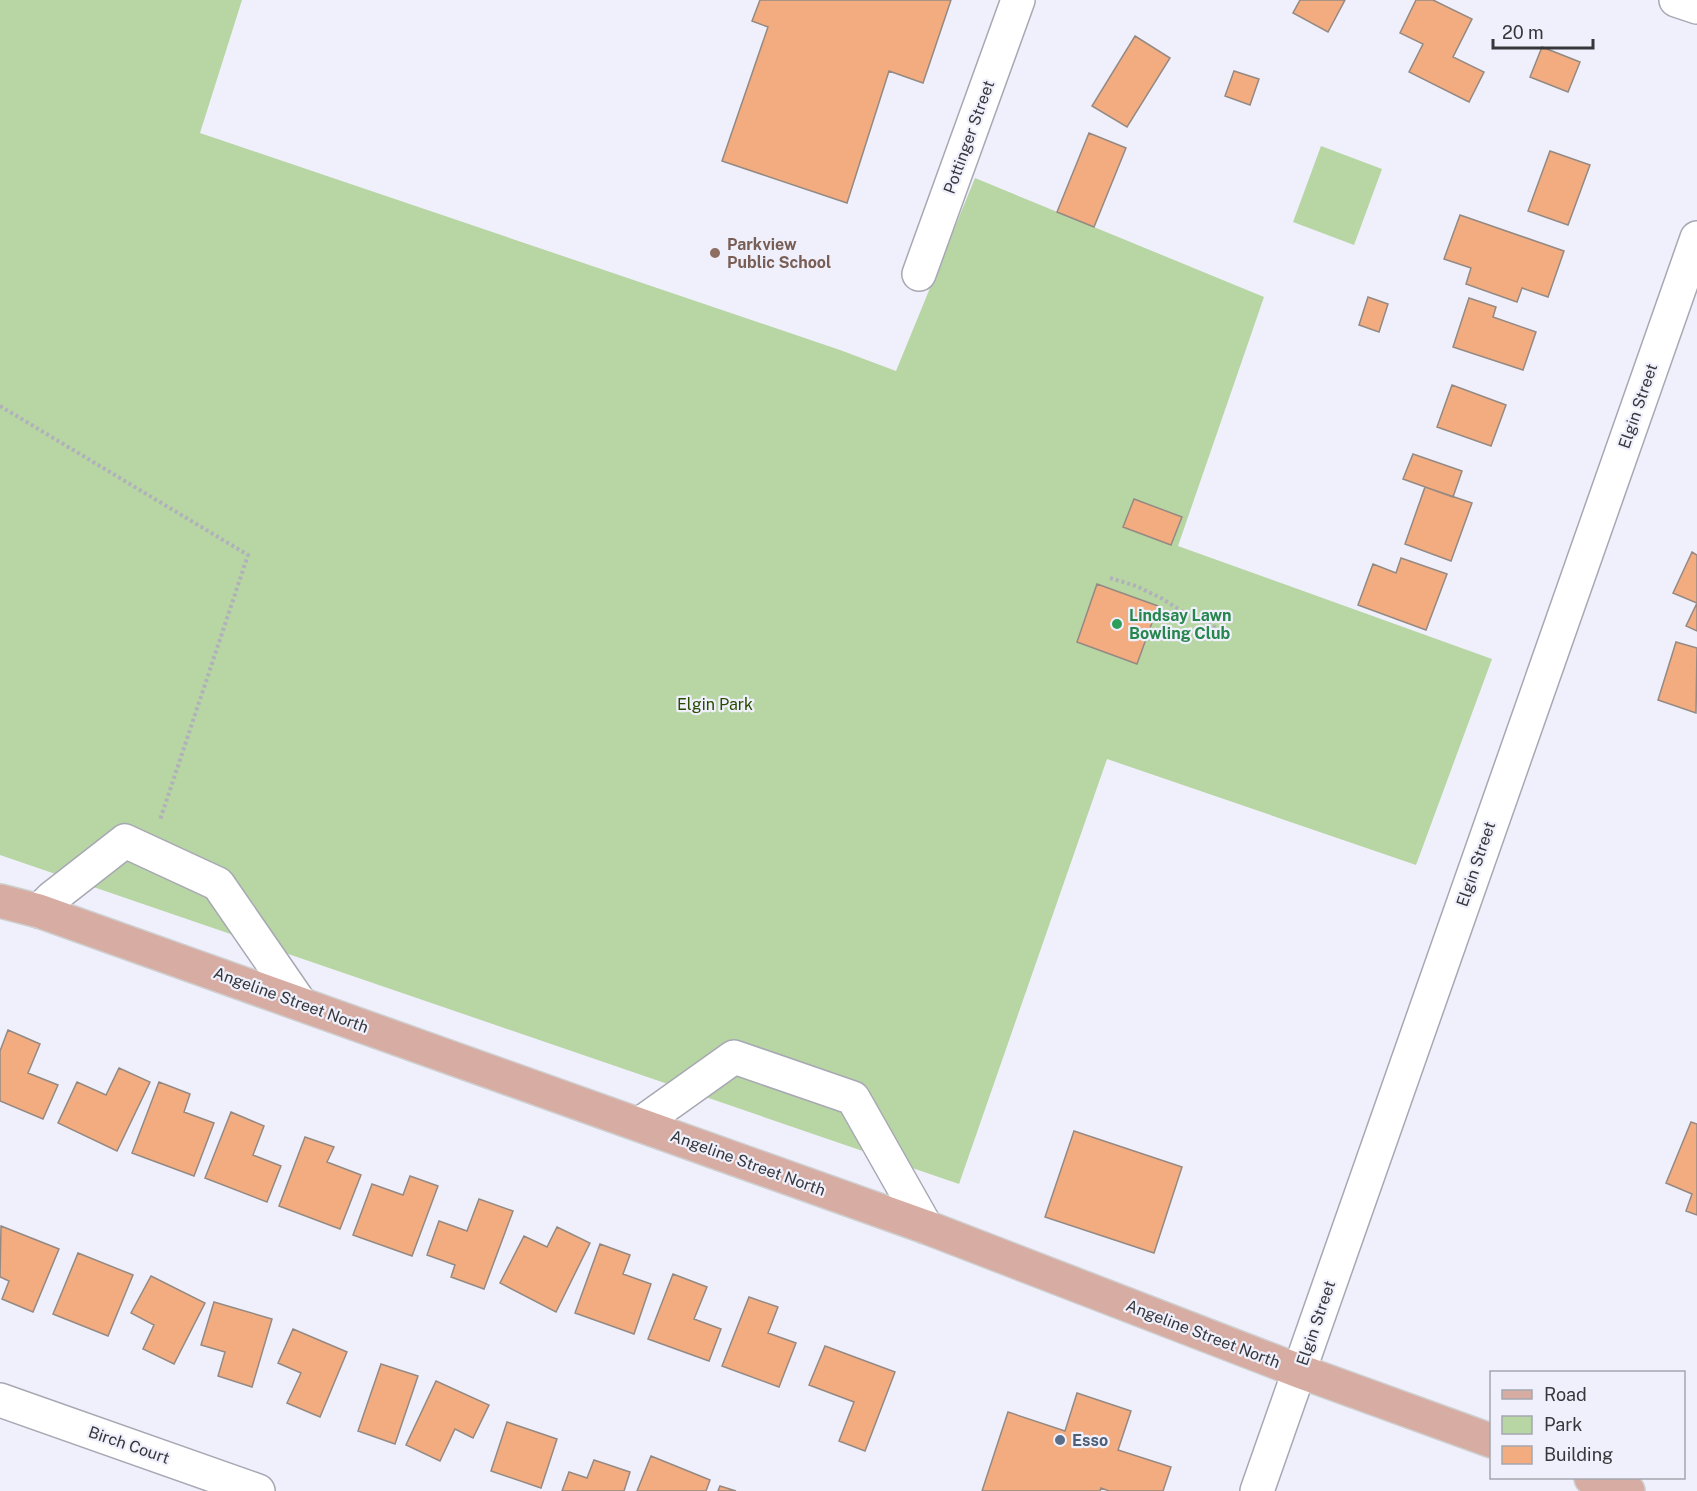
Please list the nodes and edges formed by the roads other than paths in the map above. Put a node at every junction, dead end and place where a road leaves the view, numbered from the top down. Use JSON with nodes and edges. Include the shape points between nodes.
{"nodes":[{"id":1,"x":1018,"y":0,"type":"edge"},
{"id":2,"x":1676,"y":0,"type":"edge"},
{"id":3,"x":1697,"y":8,"type":"edge"},
{"id":4,"x":1697,"y":238,"type":"edge"},
{"id":5,"x":919,"y":274,"type":"dead end"},
{"id":6,"x":0,"y":900,"type":"edge"},
{"id":7,"x":39,"y":911,"type":"junction"},
{"id":8,"x":300,"y":1003,"type":"junction"},
{"id":9,"x":640,"y":1124,"type":"junction"},
{"id":10,"x":926,"y":1227,"type":"junction"},
{"id":11,"x":1299,"y":1371,"type":"junction"},
{"id":12,"x":0,"y":1400,"type":"edge"},
{"id":13,"x":1490,"y":1441,"type":"edge"},
{"id":14,"x":1594,"y":1479,"type":"edge"},
{"id":15,"x":258,"y":1491,"type":"edge"},
{"id":16,"x":1257,"y":1491,"type":"edge"},
{"id":17,"x":1628,"y":1491,"type":"edge"}],
"edges":[{"from":1,"to":5,"type":"street","name":"Pottinger Street"},
{"from":2,"to":3,"type":"street"},
{"from":4,"to":11,"type":"street","name":"Elgin Street"},
{"from":6,"to":7,"type":"main road","name":"Angeline Street North"},
{"from":7,"to":8,"type":"main road","name":"Angeline Street North"},
{"from":7,"to":8,"type":"street","via":[[125,841],[218,884]]},
{"from":8,"to":9,"type":"main road","name":"Angeline Street North"},
{"from":9,"to":10,"type":"main road","name":"Angeline Street North"},
{"from":9,"to":10,"type":"street","via":[[735,1058],[853,1098]]},
{"from":10,"to":11,"type":"main road","name":"Angeline Street North"},
{"from":11,"to":13,"type":"main road","name":"Angeline Street North"},
{"from":11,"to":16,"type":"street","name":"Elgin Street"},
{"from":12,"to":15,"type":"street","name":"Birch Court"},
{"from":14,"to":17,"type":"main road"}]}
